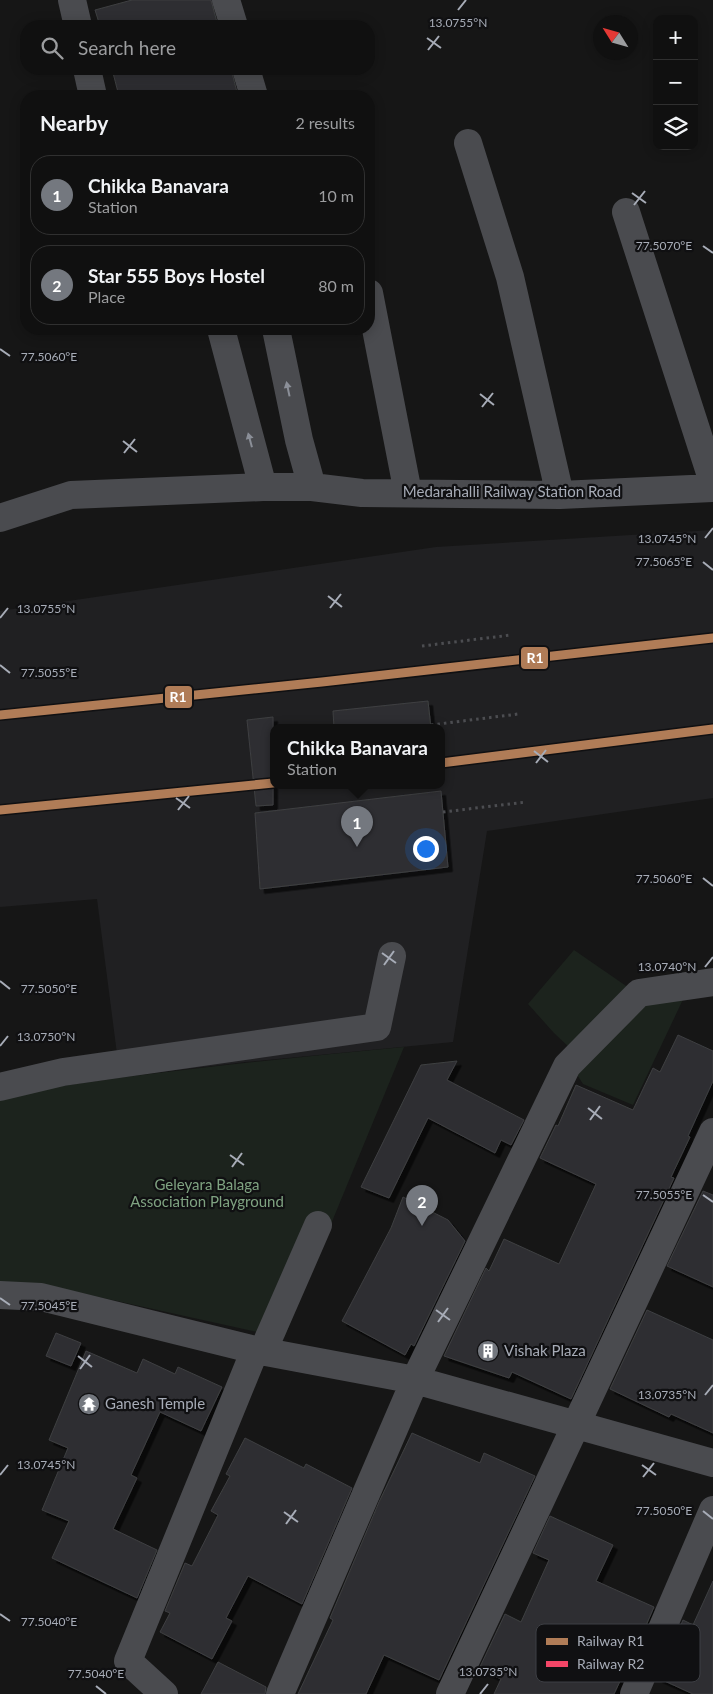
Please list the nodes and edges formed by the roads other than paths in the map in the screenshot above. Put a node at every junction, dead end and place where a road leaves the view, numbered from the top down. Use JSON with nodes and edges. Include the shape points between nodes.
{"nodes":[{"id":1,"x":72,"y":0,"type":"edge"},
{"id":2,"x":226,"y":0,"type":"edge"},
{"id":3,"x":77,"y":20,"type":"edge"},
{"id":4,"x":232,"y":20,"type":"edge"},
{"id":5,"x":88,"y":75,"type":"edge"},
{"id":6,"x":248,"y":75,"type":"edge"},
{"id":7,"x":92,"y":90,"type":"edge"},
{"id":8,"x":252,"y":90,"type":"edge"},
{"id":9,"x":468,"y":143,"type":"dead end"},
{"id":10,"x":626,"y":212,"type":"dead end"},
{"id":11,"x":375,"y":324,"type":"edge"},
{"id":12,"x":223,"y":335,"type":"edge"},
{"id":13,"x":277,"y":335,"type":"edge"},
{"id":14,"x":713,"y":482,"type":"edge"},
{"id":15,"x":312,"y":487,"type":"junction"},
{"id":16,"x":263,"y":488,"type":"junction"},
{"id":17,"x":713,"y":488,"type":"edge"},
{"id":18,"x":408,"y":493,"type":"junction"},
{"id":19,"x":560,"y":494,"type":"junction"},
{"id":20,"x":0,"y":518,"type":"edge"},
{"id":21,"x":392,"y":956,"type":"dead end"},
{"id":22,"x":713,"y":982,"type":"edge"},
{"id":23,"x":0,"y":1087,"type":"edge"},
{"id":24,"x":713,"y":1132,"type":"edge"},
{"id":25,"x":318,"y":1225,"type":"dead end"},
{"id":26,"x":0,"y":1294,"type":"edge"},
{"id":27,"x":259,"y":1351,"type":"junction"},
{"id":28,"x":415,"y":1380,"type":"junction"},
{"id":29,"x":577,"y":1425,"type":"junction"},
{"id":30,"x":713,"y":1463,"type":"edge"},
{"id":31,"x":713,"y":1510,"type":"edge"},
{"id":32,"x":664,"y":1624,"type":"edge"},
{"id":33,"x":639,"y":1682,"type":"edge"},
{"id":34,"x":164,"y":1694,"type":"edge"},
{"id":35,"x":280,"y":1694,"type":"edge"},
{"id":36,"x":450,"y":1694,"type":"edge"},
{"id":37,"x":634,"y":1694,"type":"edge"}],
"edges":[{"from":1,"to":3,"type":"street"},
{"from":2,"to":4,"type":"street"},
{"from":5,"to":7,"type":"street"},
{"from":6,"to":8,"type":"street"},
{"from":9,"to":19,"type":"street","via":[[510,277]]},
{"from":10,"to":14,"type":"street"},
{"from":11,"to":18,"type":"street"},
{"from":16,"to":12,"type":"street","one_way":true},
{"from":15,"to":13,"type":"street","one_way":true},
{"from":15,"to":16,"type":"street","name":"Medarahalli Railway Station Road"},
{"from":15,"to":18,"type":"street","name":"Medarahalli Railway Station Road","via":[[362,493]]},
{"from":16,"to":20,"type":"street","name":"Medarahalli Railway Station Road","via":[[71,495]]},
{"from":17,"to":19,"type":"street","name":"Medarahalli Railway Station Road"},
{"from":18,"to":19,"type":"street","name":"Medarahalli Railway Station Road"},
{"from":21,"to":23,"type":"street","via":[[377,1027],[63,1072]]},
{"from":22,"to":28,"type":"street","via":[[639,993],[567,1066]]},
{"from":24,"to":29,"type":"street"},
{"from":25,"to":27,"type":"street"},
{"from":26,"to":27,"type":"street","via":[[41,1297]]},
{"from":27,"to":28,"type":"street"},
{"from":27,"to":34,"type":"street","via":[[128,1661]]},
{"from":28,"to":29,"type":"street"},
{"from":28,"to":35,"type":"street"},
{"from":29,"to":30,"type":"street"},
{"from":29,"to":36,"type":"street"},
{"from":31,"to":32,"type":"street"},
{"from":33,"to":37,"type":"street"}]}
